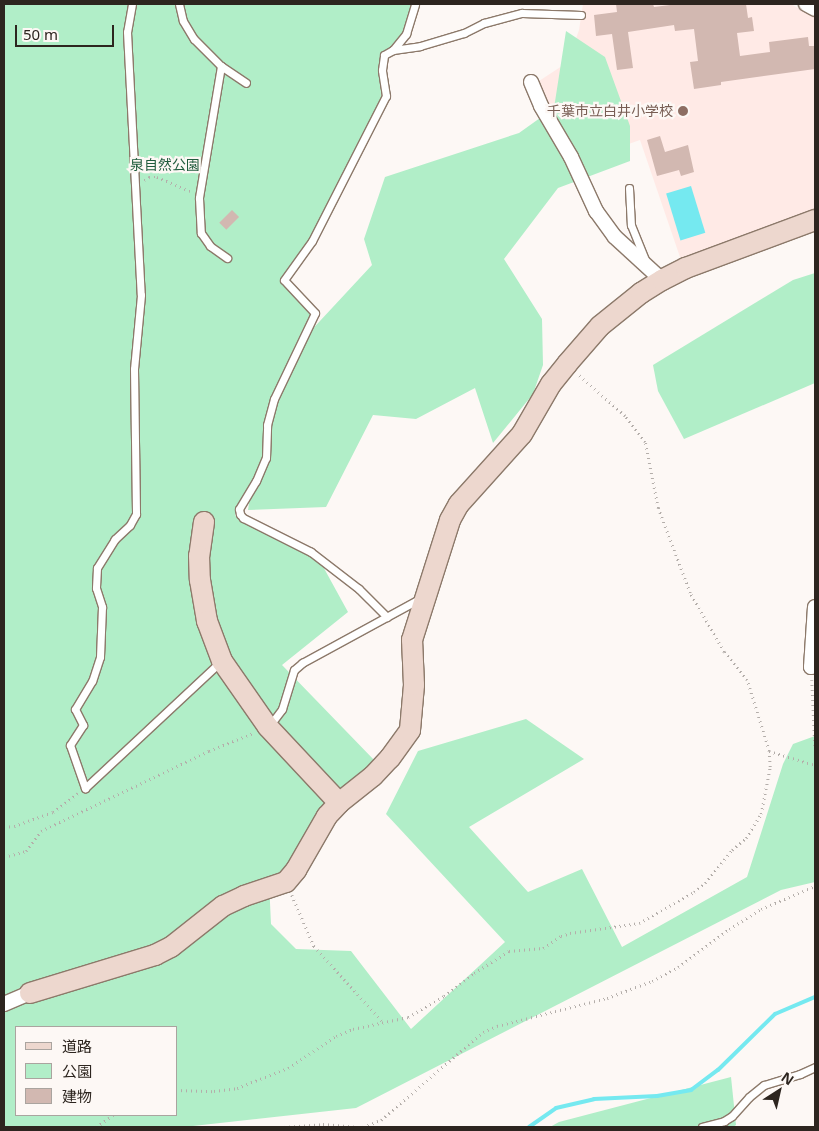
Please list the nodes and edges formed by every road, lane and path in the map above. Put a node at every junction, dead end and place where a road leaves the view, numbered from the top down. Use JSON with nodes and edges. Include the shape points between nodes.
{"nodes":[{"id":1,"x":132,"y":4,"type":"edge"},
{"id":2,"x":179,"y":4,"type":"edge"},
{"id":3,"x":415,"y":4,"type":"edge"},
{"id":4,"x":806,"y":4,"type":"edge"},
{"id":5,"x":815,"y":9,"type":"edge"},
{"id":6,"x":581,"y":15,"type":"dead end"},
{"id":7,"x":393,"y":50,"type":"junction"},
{"id":8,"x":221,"y":66,"type":"junction"},
{"id":9,"x":531,"y":82,"type":"dead end"},
{"id":10,"x":246,"y":83,"type":"dead end"},
{"id":11,"x":629,"y":188,"type":"dead end"},
{"id":12,"x":135,"y":192,"type":"junction"},
{"id":13,"x":199,"y":198,"type":"junction"},
{"id":14,"x":815,"y":220,"type":"edge"},
{"id":15,"x":227,"y":258,"type":"dead end"},
{"id":16,"x":655,"y":275,"type":"junction"},
{"id":17,"x":566,"y":364,"type":"junction"},
{"id":18,"x":204,"y":522,"type":"dead end"},
{"id":19,"x":427,"y":595,"type":"junction"},
{"id":20,"x":815,"y":608,"type":"edge"},
{"id":21,"x":387,"y":617,"type":"junction"},
{"id":22,"x":222,"y":661,"type":"junction"},
{"id":23,"x":813,"y":666,"type":"edge"},
{"id":24,"x":268,"y":727,"type":"junction"},
{"id":25,"x":815,"y":746,"type":"edge"},
{"id":26,"x":769,"y":751,"type":"junction"},
{"id":27,"x":815,"y":765,"type":"edge"},
{"id":28,"x":85,"y":788,"type":"junction"},
{"id":29,"x":339,"y":803,"type":"junction"},
{"id":30,"x":4,"y":827,"type":"edge"},
{"id":31,"x":4,"y":858,"type":"edge"},
{"id":32,"x":286,"y":882,"type":"junction"},
{"id":33,"x":815,"y":886,"type":"edge"},
{"id":34,"x":30,"y":993,"type":"joint"},
{"id":35,"x":4,"y":1004,"type":"edge"},
{"id":36,"x":383,"y":1022,"type":"junction"},
{"id":37,"x":815,"y":1067,"type":"edge"},
{"id":38,"x":178,"y":1090,"type":"edge"},
{"id":39,"x":112,"y":1116,"type":"edge"},
{"id":40,"x":96,"y":1127,"type":"edge"},
{"id":41,"x":284,"y":1127,"type":"edge"},
{"id":42,"x":358,"y":1127,"type":"edge"},
{"id":43,"x":363,"y":1127,"type":"edge"},
{"id":44,"x":702,"y":1127,"type":"edge"}],
"edges":[{"from":1,"to":12,"type":"lane","via":[[127,32]]},
{"from":2,"to":8,"type":"lane","via":[[183,21],[194,40]]},
{"from":3,"to":7,"type":"lane","via":[[406,34]]},
{"from":4,"to":5,"type":"street"},
{"from":6,"to":7,"type":"lane","via":[[522,13],[484,23],[464,33]]},
{"from":7,"to":21,"type":"lane","via":[[384,55],[382,61],[386,96],[312,241],[284,280],[315,313],[274,399],[267,425],[266,458],[239,509],[243,518],[311,552],[335,569]]},
{"from":8,"to":10,"type":"lane"},
{"from":8,"to":13,"type":"lane"},
{"from":9,"to":16,"type":"street","via":[[596,211],[615,237]]},
{"from":11,"to":16,"type":"lane","via":[[632,225]]},
{"from":12,"to":13,"type":"path","via":[[142,189],[145,179],[157,177]]},
{"from":12,"to":28,"type":"lane","via":[[141,295],[134,369],[136,514],[130,525],[114,539],[98,568],[96,588],[102,607],[100,657],[92,681],[75,709],[82,725],[70,745]]},
{"from":13,"to":15,"type":"lane","via":[[201,233],[210,246]]},
{"from":14,"to":16,"type":"street","via":[[686,268]]},
{"from":16,"to":17,"type":"street","via":[[640,293],[600,326]]},
{"from":17,"to":19,"type":"street","via":[[522,434],[459,504],[450,520]]},
{"from":17,"to":26,"type":"path","via":[[625,416],[645,442],[658,508],[690,593],[724,652],[747,680]]},
{"from":18,"to":22,"type":"street","via":[[199,556],[200,580],[207,621]]},
{"from":19,"to":21,"type":"lane"},
{"from":19,"to":29,"type":"street","via":[[412,640],[414,685],[410,730],[373,776]]},
{"from":20,"to":23,"type":"street"},
{"from":21,"to":24,"type":"lane","via":[[294,670],[282,709]]},
{"from":22,"to":24,"type":"street"},
{"from":22,"to":28,"type":"lane"},
{"from":23,"to":25,"type":"path"},
{"from":24,"to":29,"type":"street"},
{"from":24,"to":31,"type":"path","via":[[209,751],[42,831],[26,851]]},
{"from":26,"to":27,"type":"path"},
{"from":26,"to":36,"type":"path","via":[[770,767],[761,814],[746,838],[694,892],[639,923],[570,932],[543,948],[509,950],[408,1017]]},
{"from":28,"to":30,"type":"path","via":[[53,812]]},
{"from":29,"to":32,"type":"street","via":[[327,816]]},
{"from":32,"to":34,"type":"street","via":[[224,906],[172,946],[155,955]]},
{"from":32,"to":36,"type":"path","via":[[314,946]]},
{"from":33,"to":43,"type":"path","via":[[761,909],[652,982],[607,998],[483,1032],[381,1120]]},
{"from":34,"to":35,"type":"street"},
{"from":36,"to":38,"type":"path","via":[[336,1036],[288,1068],[237,1088]]},
{"from":37,"to":44,"type":"lane","via":[[764,1085],[732,1116]]},
{"from":39,"to":40,"type":"path"},
{"from":41,"to":42,"type":"path","via":[[323,1124]]}]}
